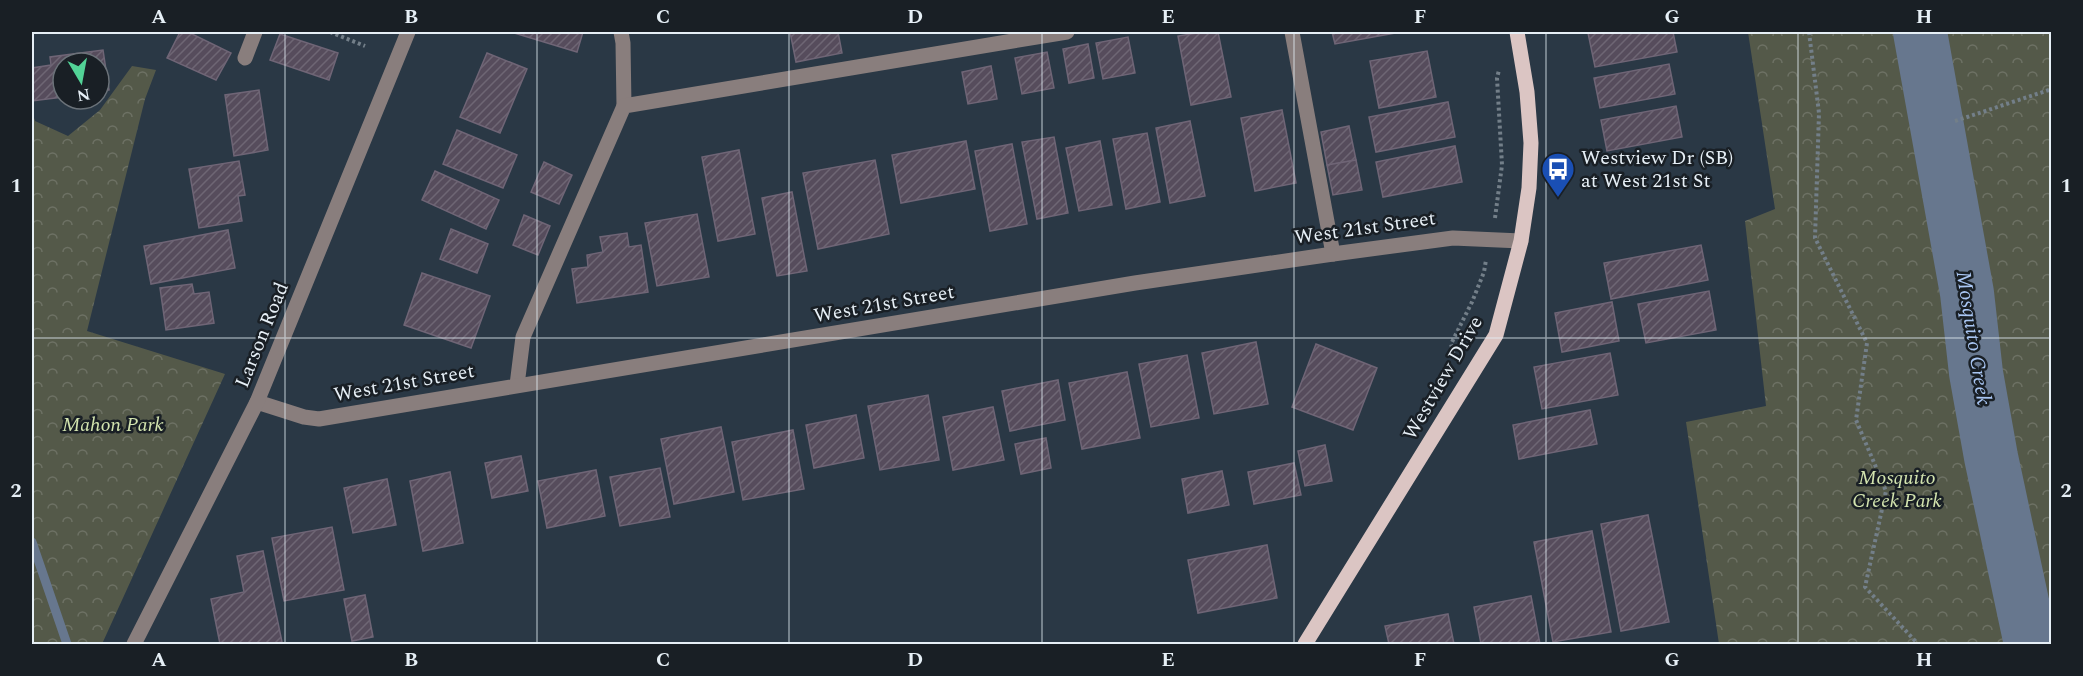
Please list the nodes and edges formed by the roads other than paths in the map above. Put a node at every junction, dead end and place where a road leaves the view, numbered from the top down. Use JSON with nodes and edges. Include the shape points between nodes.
{"nodes":[{"id":1,"x":255,"y":32,"type":"edge"},
{"id":2,"x":408,"y":32,"type":"edge"},
{"id":3,"x":621,"y":32,"type":"edge"},
{"id":4,"x":1067,"y":32,"type":"edge"},
{"id":5,"x":1292,"y":32,"type":"edge"},
{"id":6,"x":1517,"y":32,"type":"edge"},
{"id":7,"x":245,"y":58,"type":"dead end"},
{"id":8,"x":624,"y":106,"type":"junction"},
{"id":9,"x":1521,"y":241,"type":"junction"},
{"id":10,"x":1333,"y":254,"type":"junction"},
{"id":11,"x":517,"y":385,"type":"junction"},
{"id":12,"x":257,"y":402,"type":"junction"},
{"id":13,"x":134,"y":645,"type":"edge"},
{"id":14,"x":1305,"y":645,"type":"edge"}],
"edges":[{"from":1,"to":7,"type":"street"},
{"from":2,"to":12,"type":"street","name":"Larson Road"},
{"from":3,"to":8,"type":"street"},
{"from":4,"to":8,"type":"street"},
{"from":5,"to":10,"type":"street"},
{"from":6,"to":9,"type":"main road","name":"Westview Drive","via":[[1531,143]]},
{"from":8,"to":11,"type":"street","via":[[523,337]]},
{"from":9,"to":10,"type":"street","name":"West 21st Street","via":[[1453,238]]},
{"from":9,"to":14,"type":"main road","name":"Westview Drive","via":[[1496,335]]},
{"from":10,"to":11,"type":"street","name":"West 21st Street"},
{"from":11,"to":12,"type":"street","name":"West 21st Street","via":[[319,419]]},
{"from":12,"to":13,"type":"street","name":"Larson Road"}]}
